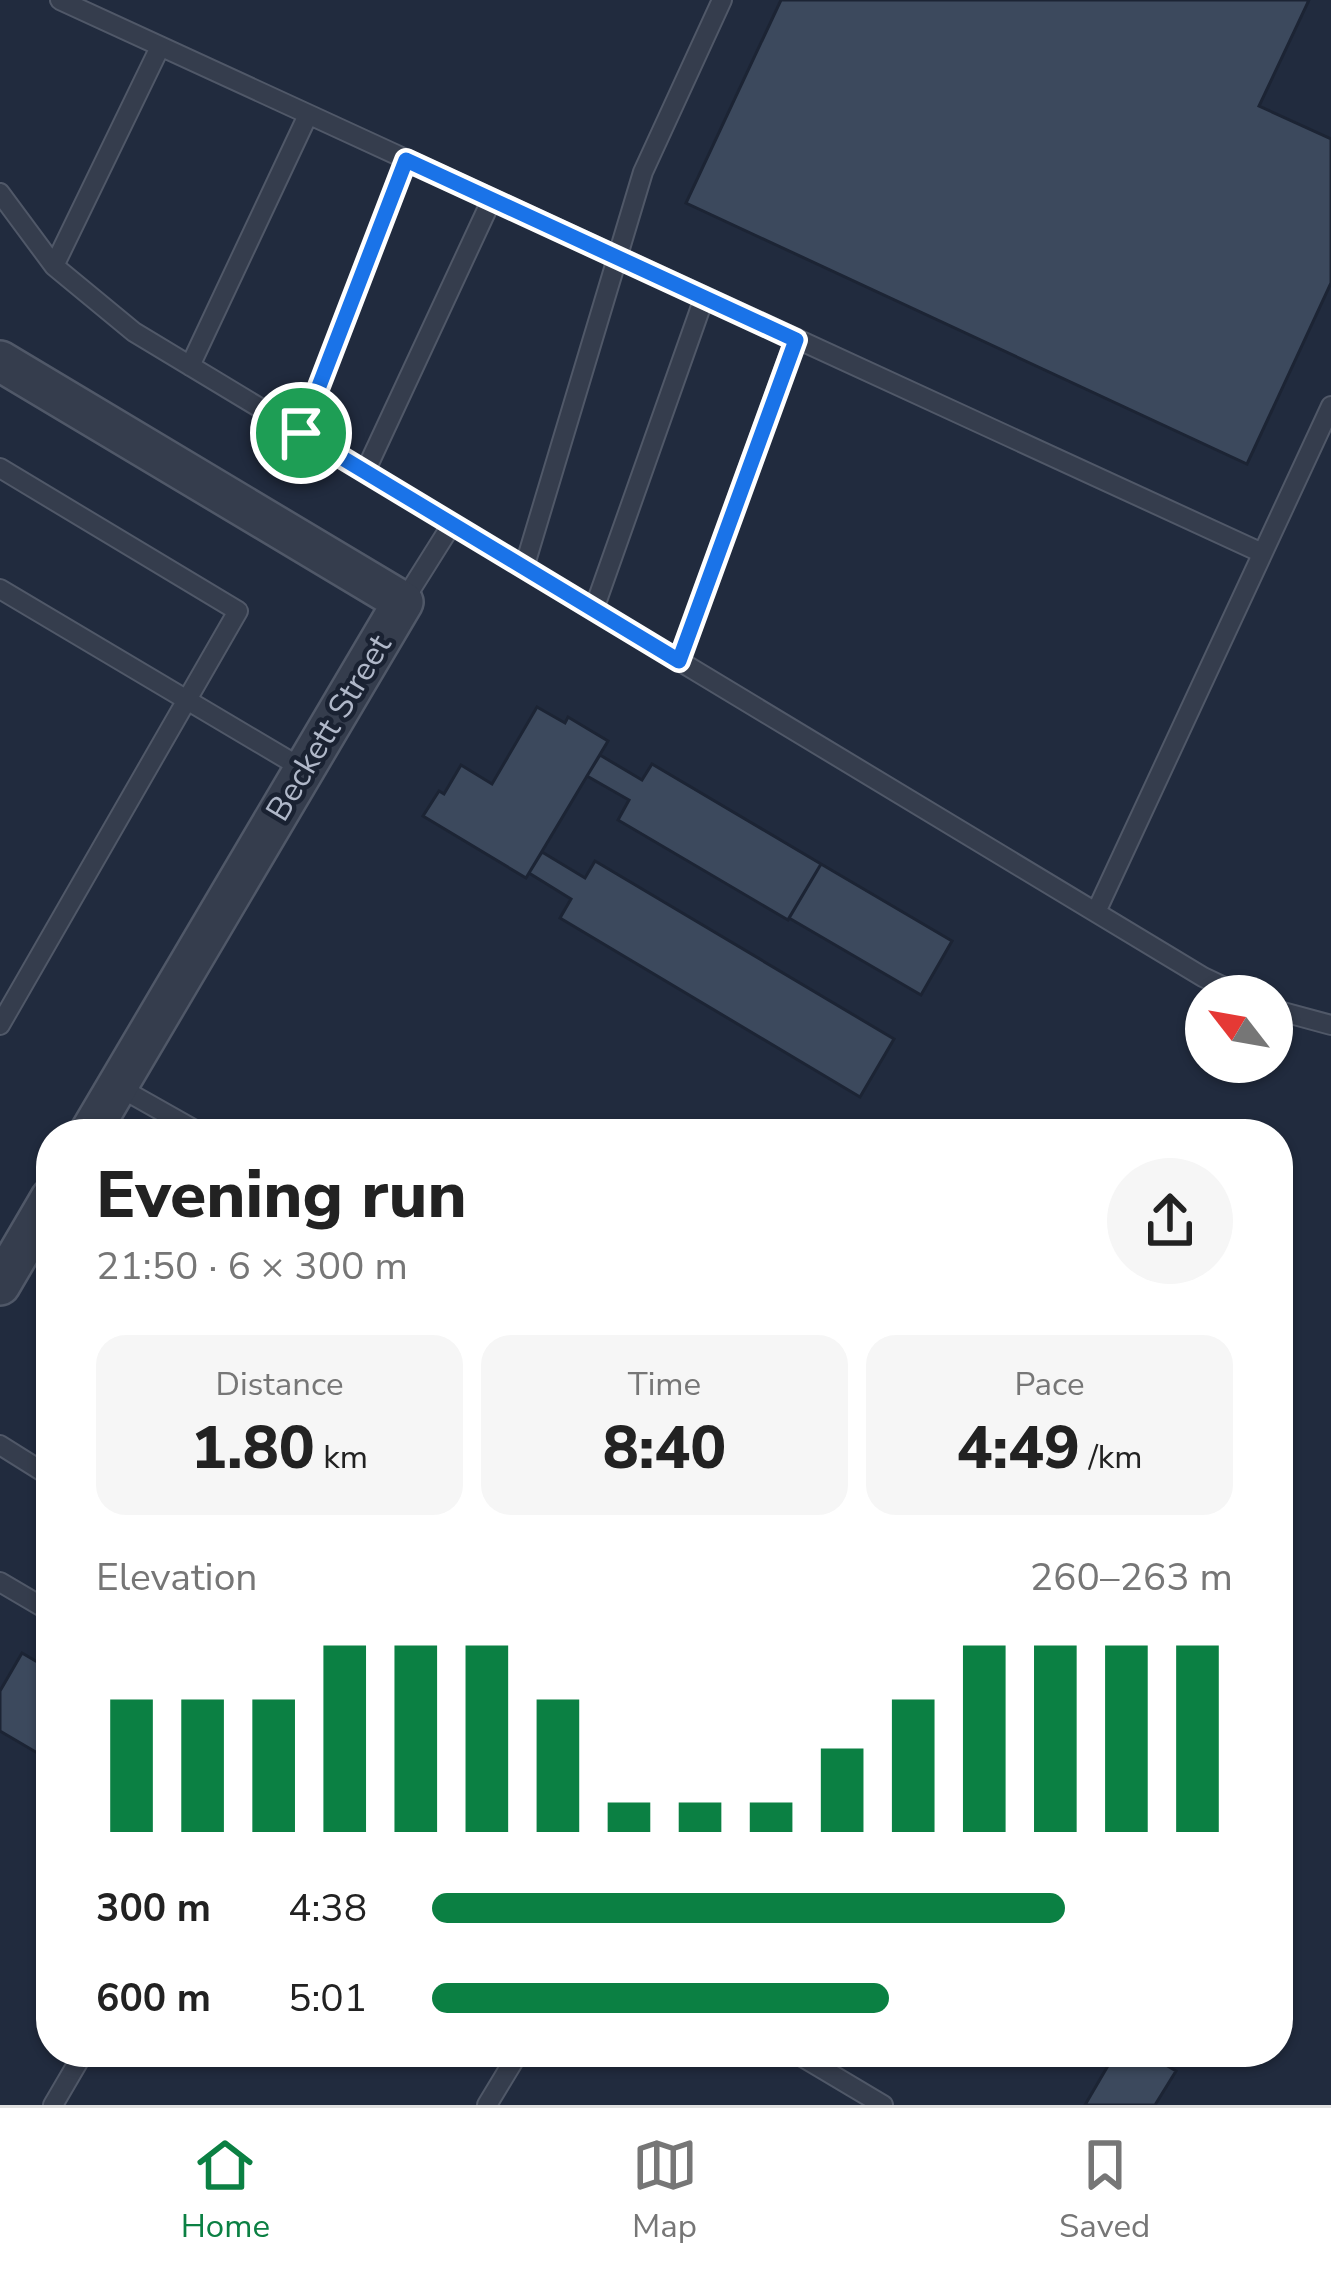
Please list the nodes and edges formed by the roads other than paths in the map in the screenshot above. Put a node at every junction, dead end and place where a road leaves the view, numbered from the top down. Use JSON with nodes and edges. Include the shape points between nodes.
{"nodes":[{"id":1,"x":60,"y":0,"type":"edge"},
{"id":2,"x":722,"y":0,"type":"edge"},
{"id":3,"x":160,"y":47,"type":"junction"},
{"id":4,"x":307,"y":117,"type":"junction"},
{"id":5,"x":406,"y":160,"type":"junction"},
{"id":6,"x":0,"y":193,"type":"edge"},
{"id":7,"x":491,"y":201,"type":"junction"},
{"id":8,"x":619,"y":256,"type":"junction"},
{"id":9,"x":54,"y":266,"type":"junction"},
{"id":10,"x":704,"y":298,"type":"junction"},
{"id":11,"x":796,"y":340,"type":"junction"},
{"id":12,"x":0,"y":361,"type":"edge"},
{"id":13,"x":190,"y":366,"type":"junction"},
{"id":14,"x":1331,"y":406,"type":"edge"},
{"id":15,"x":301,"y":433,"type":"junction"},
{"id":16,"x":0,"y":467,"type":"edge"},
{"id":17,"x":365,"y":472,"type":"junction"},
{"id":18,"x":452,"y":524,"type":"junction"},
{"id":19,"x":1262,"y":553,"type":"junction"},
{"id":20,"x":524,"y":568,"type":"junction"},
{"id":21,"x":0,"y":589,"type":"edge"},
{"id":22,"x":404,"y":602,"type":"junction"},
{"id":23,"x":594,"y":609,"type":"junction"},
{"id":24,"x":679,"y":661,"type":"junction"},
{"id":25,"x":187,"y":700,"type":"junction"},
{"id":26,"x":305,"y":770,"type":"junction"},
{"id":27,"x":1096,"y":913,"type":"junction"},
{"id":28,"x":1200,"y":975,"type":"edge"},
{"id":29,"x":1293,"y":1015,"type":"edge"},
{"id":30,"x":0,"y":1025,"type":"edge"},
{"id":31,"x":1331,"y":1025,"type":"edge"},
{"id":32,"x":117,"y":1086,"type":"junction"},
{"id":33,"x":98,"y":1119,"type":"edge"},
{"id":34,"x":175,"y":1119,"type":"edge"},
{"id":35,"x":36,"y":1224,"type":"edge"},
{"id":36,"x":0,"y":1285,"type":"edge"},
{"id":37,"x":0,"y":1445,"type":"edge"},
{"id":38,"x":36,"y":1468,"type":"edge"},
{"id":39,"x":0,"y":1582,"type":"edge"},
{"id":40,"x":36,"y":1603,"type":"edge"},
{"id":41,"x":75,"y":2067,"type":"edge"},
{"id":42,"x":510,"y":2067,"type":"edge"},
{"id":43,"x":819,"y":2067,"type":"edge"},
{"id":44,"x":53,"y":2105,"type":"edge"},
{"id":45,"x":487,"y":2105,"type":"edge"},
{"id":46,"x":883,"y":2105,"type":"edge"}],
"edges":[{"from":1,"to":3,"type":"lane"},
{"from":2,"to":8,"type":"lane","via":[[644,172]]},
{"from":3,"to":4,"type":"lane"},
{"from":3,"to":9,"type":"lane"},
{"from":4,"to":5,"type":"lane"},
{"from":4,"to":13,"type":"lane"},
{"from":5,"to":7,"type":"lane"},
{"from":5,"to":15,"type":"lane"},
{"from":6,"to":9,"type":"lane"},
{"from":7,"to":8,"type":"lane"},
{"from":7,"to":17,"type":"lane"},
{"from":8,"to":10,"type":"lane"},
{"from":8,"to":20,"type":"lane"},
{"from":9,"to":13,"type":"lane"},
{"from":10,"to":11,"type":"lane"},
{"from":10,"to":23,"type":"lane"},
{"from":11,"to":19,"type":"lane"},
{"from":11,"to":24,"type":"lane"},
{"from":12,"to":22,"type":"street","name":"Beckett Street"},
{"from":13,"to":15,"type":"lane"},
{"from":14,"to":19,"type":"lane"},
{"from":15,"to":17,"type":"lane"},
{"from":16,"to":25,"type":"lane","via":[[238,611]]},
{"from":17,"to":18,"type":"lane"},
{"from":18,"to":20,"type":"lane"},
{"from":18,"to":22,"type":"lane"},
{"from":19,"to":27,"type":"lane"},
{"from":20,"to":23,"type":"lane"},
{"from":21,"to":25,"type":"lane"},
{"from":22,"to":26,"type":"street","name":"Beckett Street"},
{"from":23,"to":24,"type":"lane"},
{"from":24,"to":27,"type":"lane"},
{"from":25,"to":26,"type":"lane"},
{"from":25,"to":30,"type":"lane"},
{"from":26,"to":32,"type":"street","name":"Beckett Street"},
{"from":27,"to":28,"type":"lane"},
{"from":29,"to":31,"type":"lane"},
{"from":32,"to":33,"type":"street","name":"Beckett Street"},
{"from":32,"to":34,"type":"lane"},
{"from":35,"to":36,"type":"street"},
{"from":37,"to":38,"type":"lane"},
{"from":39,"to":40,"type":"lane"},
{"from":41,"to":44,"type":"lane"},
{"from":42,"to":45,"type":"lane"},
{"from":43,"to":46,"type":"lane"}]}
